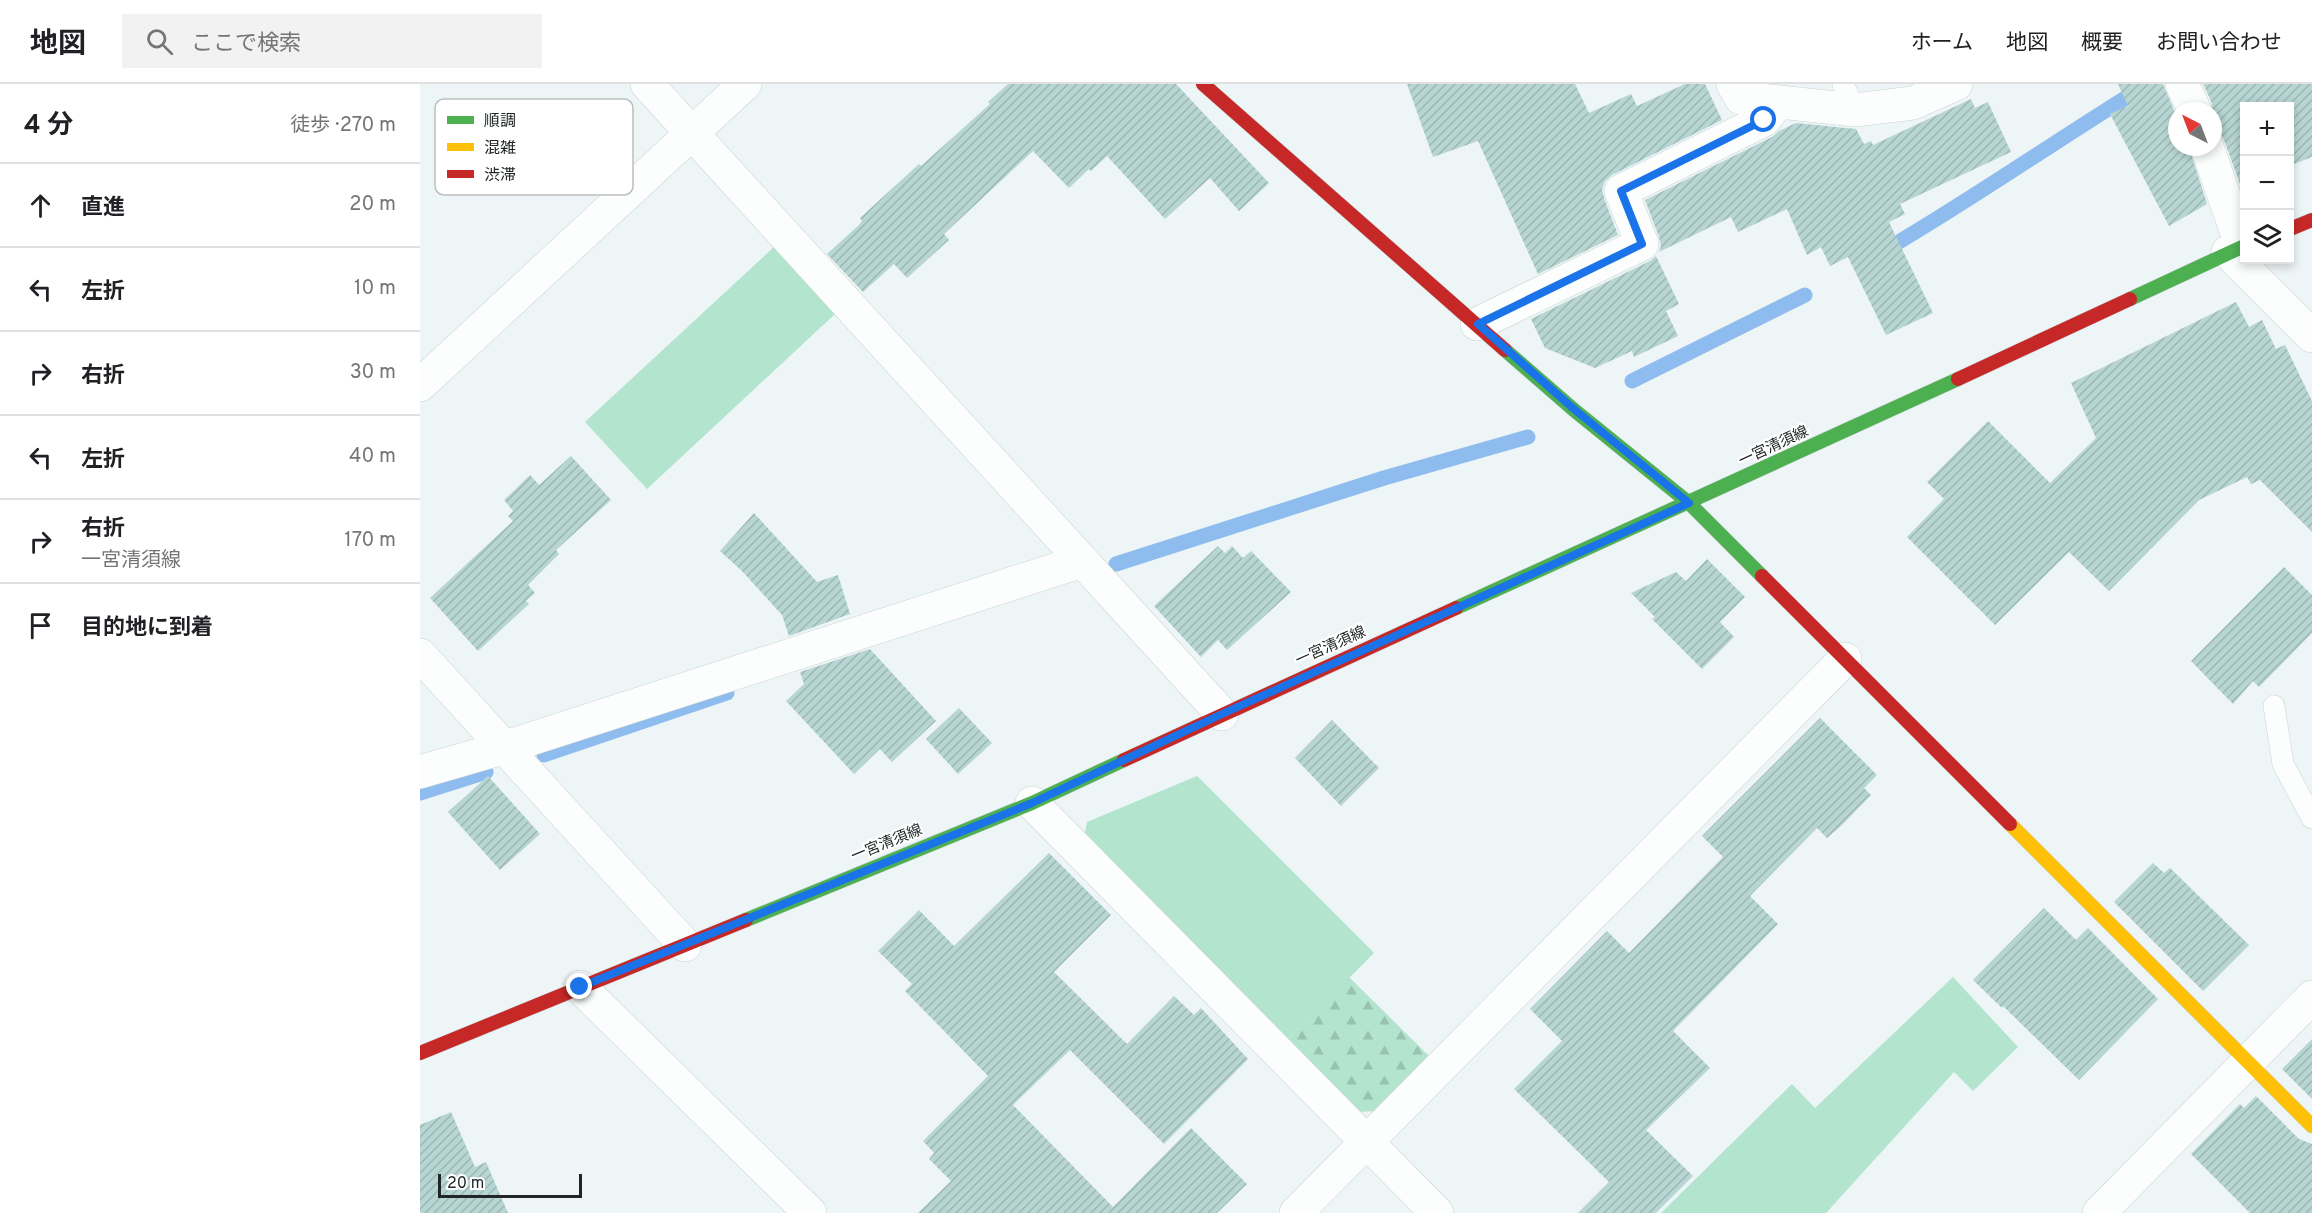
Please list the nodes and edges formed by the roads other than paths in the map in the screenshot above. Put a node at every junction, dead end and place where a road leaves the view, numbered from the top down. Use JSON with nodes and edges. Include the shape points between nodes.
{"nodes":[{"id":1,"x":647,"y":84,"type":"edge"},
{"id":2,"x":745,"y":84,"type":"edge"},
{"id":3,"x":1203,"y":84,"type":"edge"},
{"id":4,"x":1733,"y":84,"type":"edge"},
{"id":5,"x":1956,"y":84,"type":"edge"},
{"id":6,"x":2182,"y":84,"type":"edge"},
{"id":7,"x":1849,"y":97,"type":"edge"},
{"id":8,"x":1778,"y":102,"type":"junction"},
{"id":9,"x":2191,"y":102,"type":"edge"},
{"id":10,"x":692,"y":133,"type":"junction"},
{"id":11,"x":2210,"y":156,"type":"edge"},
{"id":12,"x":633,"y":188,"type":"edge"},
{"id":13,"x":625,"y":195,"type":"edge"},
{"id":14,"x":2312,"y":220,"type":"edge"},
{"id":15,"x":2294,"y":226,"type":"edge"},
{"id":16,"x":2238,"y":248,"type":"edge"},
{"id":17,"x":1478,"y":324,"type":"junction"},
{"id":18,"x":2312,"y":336,"type":"edge"},
{"id":19,"x":420,"y":385,"type":"edge"},
{"id":20,"x":1689,"y":503,"type":"junction"},
{"id":21,"x":1082,"y":561,"type":"junction"},
{"id":22,"x":420,"y":656,"type":"edge"},
{"id":23,"x":1845,"y":659,"type":"junction"},
{"id":24,"x":2274,"y":706,"type":"dead end"},
{"id":25,"x":1222,"y":714,"type":"junction"},
{"id":26,"x":506,"y":747,"type":"junction"},
{"id":27,"x":420,"y":772,"type":"edge"},
{"id":28,"x":1032,"y":803,"type":"junction"},
{"id":29,"x":2312,"y":818,"type":"edge"},
{"id":30,"x":685,"y":945,"type":"junction"},
{"id":31,"x":580,"y":987,"type":"junction"},
{"id":32,"x":2312,"y":997,"type":"edge"},
{"id":33,"x":420,"y":1053,"type":"edge"},
{"id":34,"x":2247,"y":1061,"type":"junction"},
{"id":35,"x":2312,"y":1126,"type":"edge"},
{"id":36,"x":1366,"y":1141,"type":"junction"},
{"id":37,"x":810,"y":1213,"type":"edge"},
{"id":38,"x":1296,"y":1213,"type":"edge"},
{"id":39,"x":1437,"y":1213,"type":"edge"},
{"id":40,"x":2099,"y":1213,"type":"edge"}],
"edges":[{"from":1,"to":10,"type":"street"},
{"from":2,"to":10,"type":"street"},
{"from":3,"to":17,"type":"main road"},
{"from":4,"to":8,"type":"street","via":[[1741,98]]},
{"from":5,"to":7,"type":"street","via":[[1913,103]]},
{"from":6,"to":9,"type":"street"},
{"from":7,"to":8,"type":"street"},
{"from":8,"to":17,"type":"street","via":[[1764,120],[1621,191],[1642,244]]},
{"from":10,"to":12,"type":"street"},
{"from":10,"to":21,"type":"street"},
{"from":11,"to":16,"type":"street"},
{"from":13,"to":19,"type":"street"},
{"from":14,"to":15,"type":"main road"},
{"from":16,"to":18,"type":"street"},
{"from":16,"to":20,"type":"main road","name":"一宮清須線"},
{"from":17,"to":20,"type":"main road"},
{"from":20,"to":23,"type":"main road"},
{"from":20,"to":25,"type":"main road","name":"一宮清須線"},
{"from":21,"to":25,"type":"street"},
{"from":21,"to":26,"type":"street"},
{"from":22,"to":26,"type":"street"},
{"from":23,"to":34,"type":"main road"},
{"from":23,"to":36,"type":"street"},
{"from":24,"to":29,"type":"lane","via":[[2283,764]]},
{"from":25,"to":28,"type":"main road","name":"一宮清須線"},
{"from":26,"to":27,"type":"street"},
{"from":26,"to":30,"type":"street"},
{"from":28,"to":30,"type":"main road","name":"一宮清須線"},
{"from":28,"to":36,"type":"street"},
{"from":30,"to":31,"type":"main road","name":"一宮清須線"},
{"from":31,"to":33,"type":"main road","name":"一宮清須線"},
{"from":31,"to":37,"type":"street"},
{"from":32,"to":34,"type":"street"},
{"from":34,"to":35,"type":"main road"},
{"from":34,"to":40,"type":"street"},
{"from":36,"to":38,"type":"street"},
{"from":36,"to":39,"type":"street"}]}
